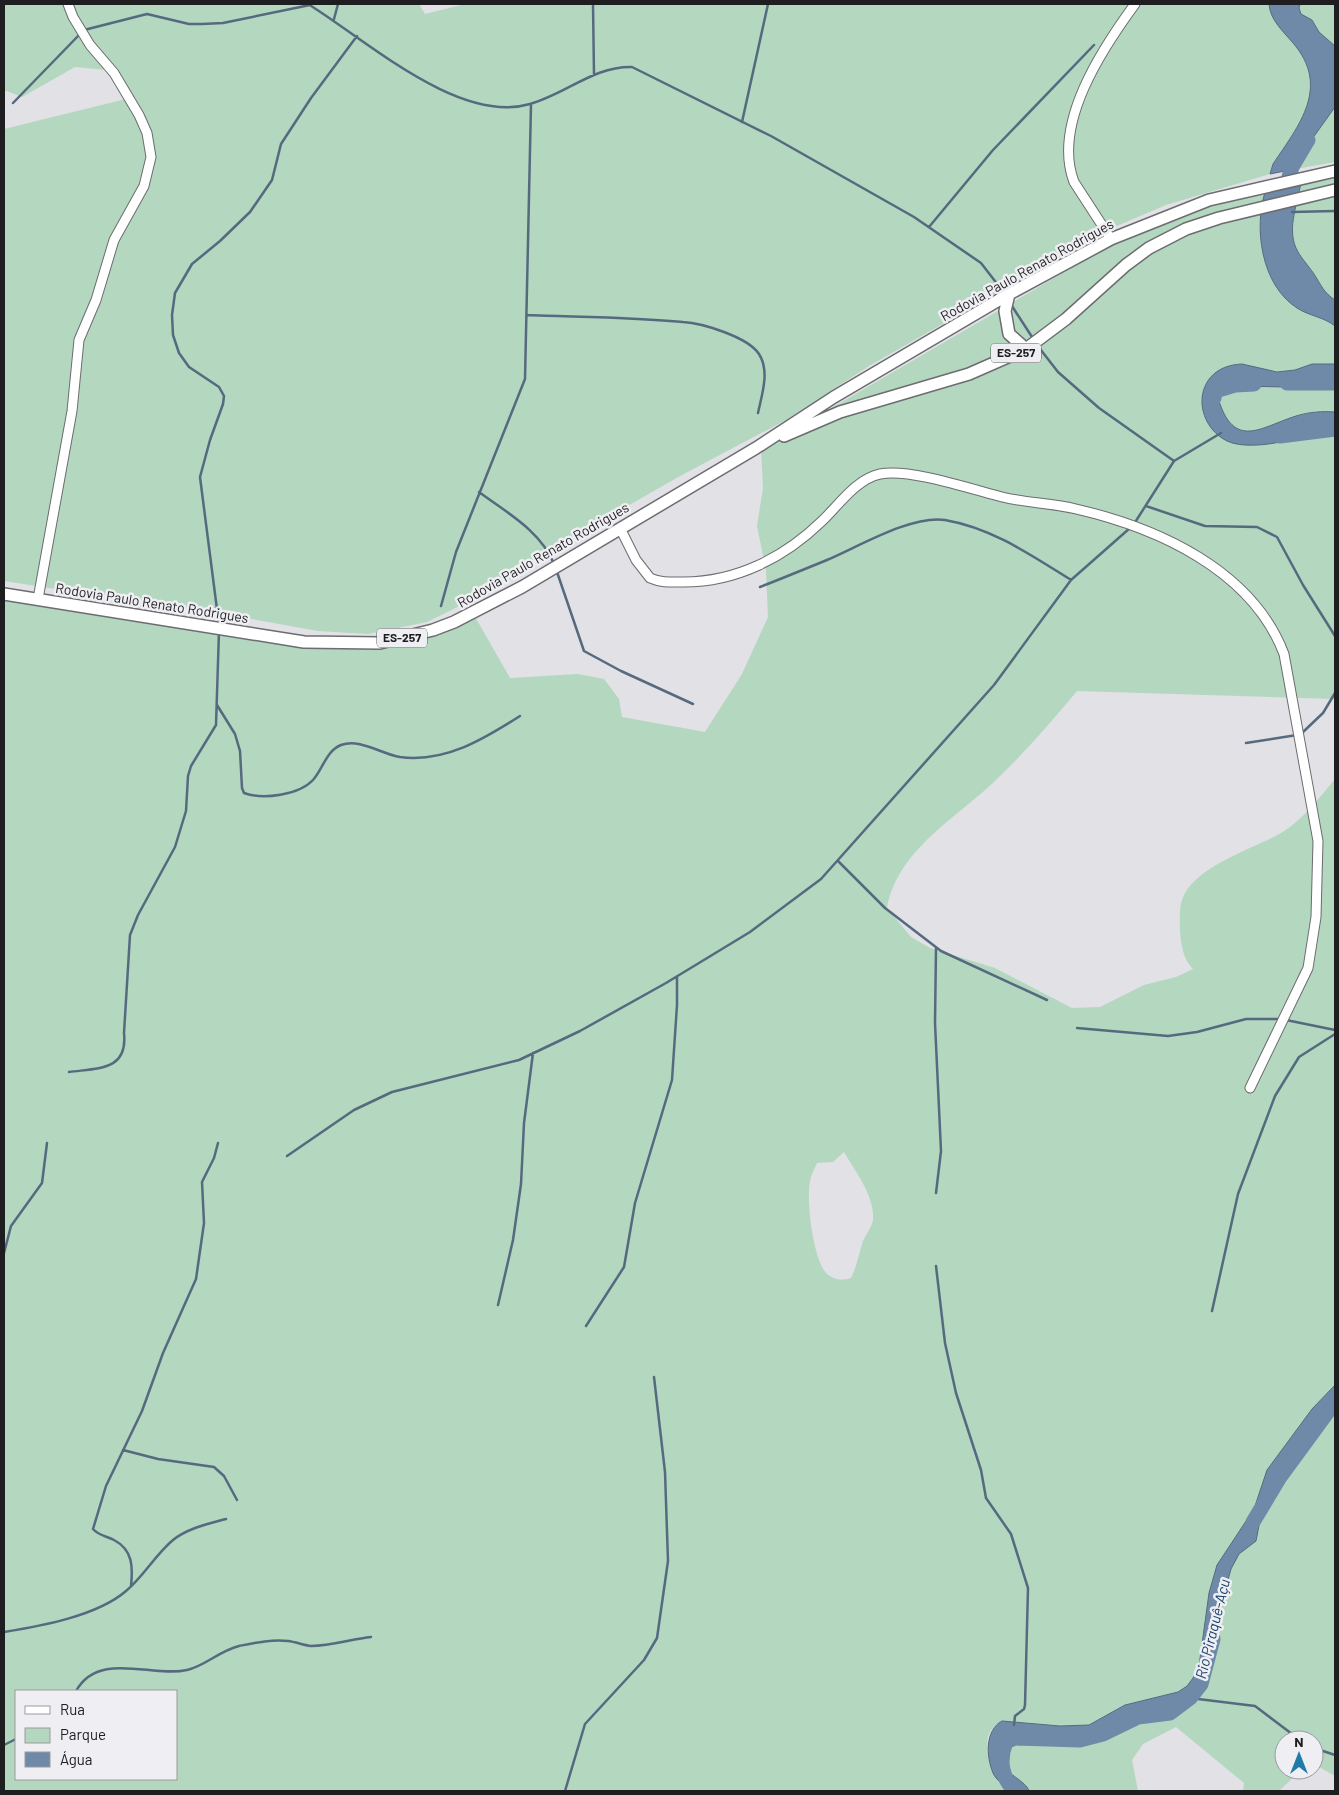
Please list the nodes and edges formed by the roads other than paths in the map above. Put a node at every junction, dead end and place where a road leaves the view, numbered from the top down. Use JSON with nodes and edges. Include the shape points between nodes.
{"nodes":[{"id":1,"x":68,"y":4,"type":"edge"},
{"id":2,"x":1135,"y":4,"type":"edge"},
{"id":3,"x":1335,"y":171,"type":"edge"},
{"id":4,"x":1335,"y":190,"type":"edge"},
{"id":5,"x":1111,"y":239,"type":"junction"},
{"id":6,"x":1010,"y":294,"type":"junction"},
{"id":7,"x":1026,"y":349,"type":"junction"},
{"id":8,"x":756,"y":448,"type":"junction"},
{"id":9,"x":620,"y":528,"type":"junction"},
{"id":10,"x":4,"y":594,"type":"edge"},
{"id":11,"x":38,"y":599,"type":"junction"},
{"id":12,"x":1250,"y":1088,"type":"dead end"}],
"edges":[{"from":1,"to":11,"type":"street","via":[[90,45],[114,73],[139,115],[147,133],[151,157],[144,186],[114,240],[96,300],[79,340],[72,411]]},
{"from":2,"to":5,"type":"street","via":[[1084,86],[1072,125],[1069,152],[1074,182]]},
{"from":3,"to":5,"type":"main road","name":"Rodovia Paulo Renato Rodrigues","number":"ES-257","via":[[1180,210]]},
{"from":4,"to":7,"type":"main road","name":"Rodovia Paulo Renato Rodrigues","number":"ES-257","via":[[1186,229],[1149,248]]},
{"from":5,"to":6,"type":"main road","name":"Rodovia Paulo Renato Rodrigues","number":"ES-257"},
{"from":6,"to":7,"type":"main road","via":[[1005,311],[1007,327],[1013,340]]},
{"from":6,"to":8,"type":"main road","name":"Rodovia Paulo Renato Rodrigues","number":"ES-257","via":[[834,397]]},
{"from":7,"to":8,"type":"main road","name":"Rodovia Paulo Renato Rodrigues","number":"ES-257","via":[[969,374],[840,412]]},
{"from":8,"to":9,"type":"main road","name":"Rodovia Paulo Renato Rodrigues","number":"ES-257"},
{"from":9,"to":11,"type":"main road","name":"Rodovia Paulo Renato Rodrigues","number":"ES-257","via":[[522,587],[454,622],[380,643],[304,642]]},
{"from":9,"to":12,"type":"street","via":[[636,560],[650,578],[670,582],[718,580],[742,573],[781,553],[868,479],[878,474],[900,474],[1074,508],[1124,522],[1201,558],[1226,576],[1258,609],[1284,654],[1318,842],[1316,917],[1308,968]]},
{"from":10,"to":11,"type":"main road","name":"Rodovia Paulo Renato Rodrigues","number":"ES-257"}]}
